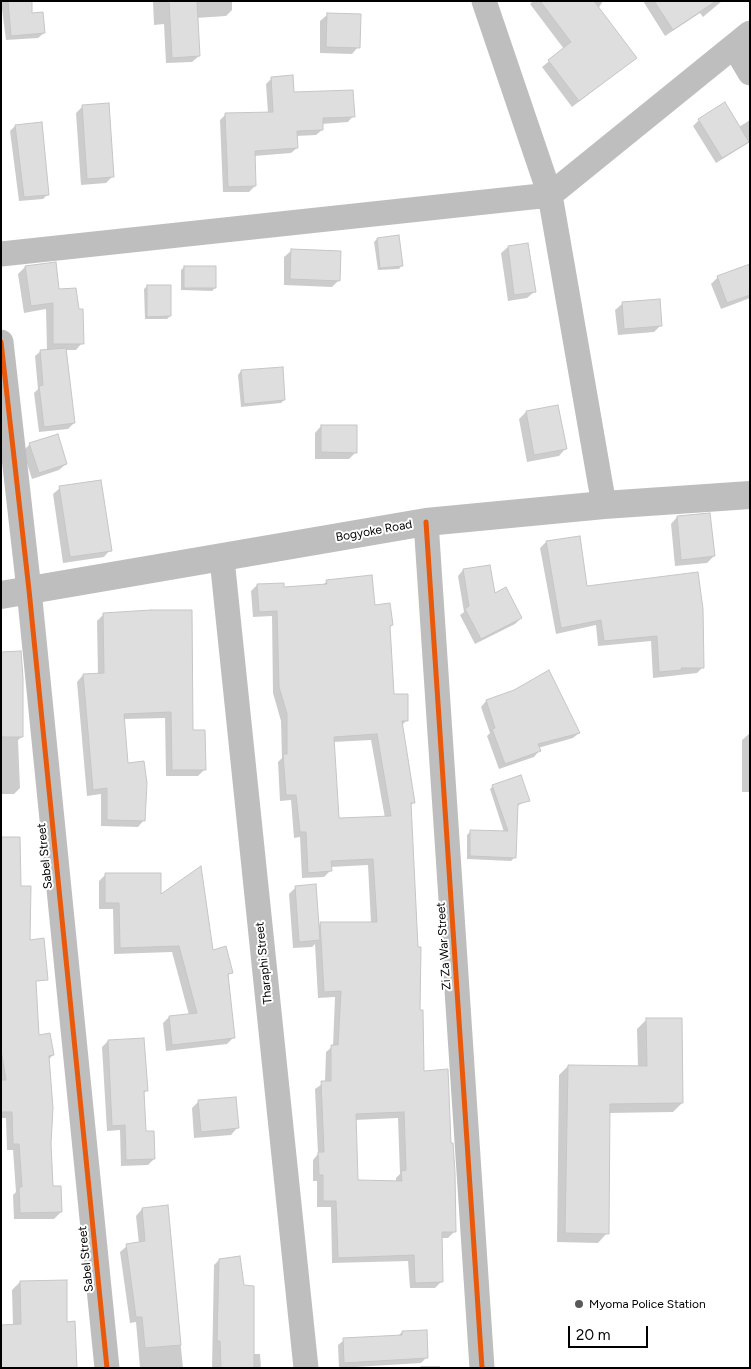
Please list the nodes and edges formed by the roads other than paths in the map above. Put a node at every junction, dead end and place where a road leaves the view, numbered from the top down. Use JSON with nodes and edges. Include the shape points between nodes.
{"nodes":[{"id":1,"x":484,"y":1,"type":"edge"},
{"id":2,"x":742,"y":40,"type":"edge"},
{"id":3,"x":750,"y":73,"type":"edge"},
{"id":4,"x":550,"y":195,"type":"junction"},
{"id":5,"x":1,"y":254,"type":"edge"},
{"id":6,"x":1,"y":342,"type":"edge"},
{"id":7,"x":750,"y":495,"type":"edge"},
{"id":8,"x":604,"y":505,"type":"junction"},
{"id":9,"x":426,"y":522,"type":"junction"},
{"id":10,"x":222,"y":558,"type":"junction"},
{"id":11,"x":29,"y":590,"type":"junction"},
{"id":12,"x":1,"y":595,"type":"edge"},
{"id":13,"x":107,"y":1368,"type":"edge"},
{"id":14,"x":306,"y":1368,"type":"edge"},
{"id":15,"x":482,"y":1368,"type":"edge"}],
"edges":[{"from":1,"to":4,"type":"street"},
{"from":2,"to":3,"type":"street"},
{"from":2,"to":4,"type":"street"},
{"from":4,"to":5,"type":"street"},
{"from":4,"to":8,"type":"street"},
{"from":6,"to":11,"type":"street","name":"Sabel Street"},
{"from":7,"to":8,"type":"street","name":"Bogyoke Road"},
{"from":8,"to":9,"type":"street","name":"Bogyoke Road"},
{"from":9,"to":10,"type":"street","name":"Bogyoke Road"},
{"from":9,"to":15,"type":"street","name":"Zi Za War Street"},
{"from":10,"to":11,"type":"street","name":"Bogyoke Road"},
{"from":10,"to":14,"type":"street","name":"Tharaphi Street"},
{"from":11,"to":12,"type":"street","name":"Bogyoke Road"},
{"from":11,"to":13,"type":"street","name":"Sabel Street"}]}
